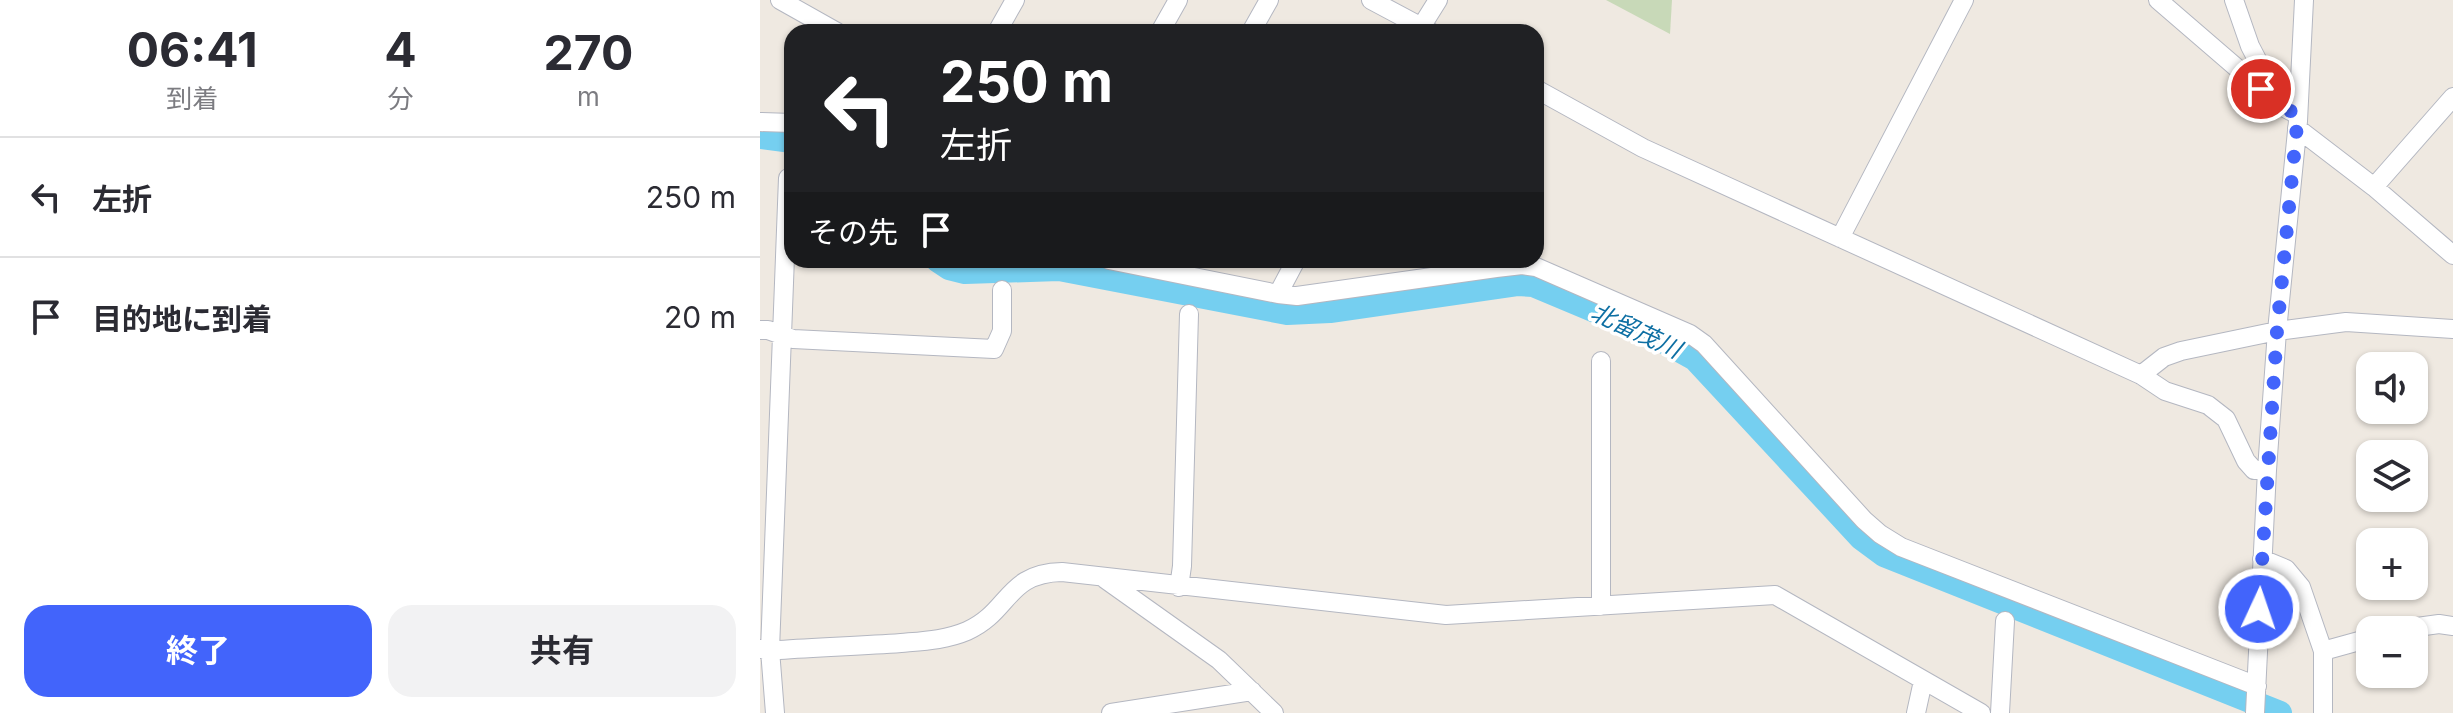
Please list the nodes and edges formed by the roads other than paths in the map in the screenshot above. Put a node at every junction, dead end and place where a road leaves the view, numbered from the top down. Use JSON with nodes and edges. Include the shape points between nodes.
{"nodes":[{"id":1,"x":780,"y":0,"type":"edge"},
{"id":2,"x":1015,"y":0,"type":"edge"},
{"id":3,"x":1178,"y":0,"type":"edge"},
{"id":4,"x":1269,"y":0,"type":"edge"},
{"id":5,"x":1371,"y":0,"type":"edge"},
{"id":6,"x":1438,"y":0,"type":"edge"},
{"id":7,"x":1964,"y":0,"type":"edge"},
{"id":8,"x":2158,"y":0,"type":"edge"},
{"id":9,"x":2234,"y":0,"type":"edge"},
{"id":10,"x":2304,"y":0,"type":"edge"},
{"id":11,"x":823,"y":24,"type":"edge"},
{"id":12,"x":1002,"y":24,"type":"edge"},
{"id":13,"x":1164,"y":24,"type":"edge"},
{"id":14,"x":1256,"y":24,"type":"edge"},
{"id":15,"x":1413,"y":24,"type":"edge"},
{"id":16,"x":1426,"y":24,"type":"edge"},
{"id":17,"x":1544,"y":93,"type":"edge"},
{"id":18,"x":2453,"y":97,"type":"edge"},
{"id":19,"x":2281,"y":106,"type":"junction"},
{"id":20,"x":760,"y":122,"type":"edge"},
{"id":21,"x":2298,"y":122,"type":"junction"},
{"id":22,"x":784,"y":123,"type":"edge"},
{"id":23,"x":2374,"y":187,"type":"junction"},
{"id":24,"x":1840,"y":238,"type":"junction"},
{"id":25,"x":2453,"y":255,"type":"edge"},
{"id":26,"x":784,"y":267,"type":"edge"},
{"id":27,"x":1149,"y":268,"type":"edge"},
{"id":28,"x":1292,"y":268,"type":"edge"},
{"id":29,"x":1496,"y":268,"type":"edge"},
{"id":30,"x":1538,"y":268,"type":"edge"},
{"id":31,"x":1002,"y":290,"type":"dead end"},
{"id":32,"x":1278,"y":294,"type":"junction"},
{"id":33,"x":1189,"y":314,"type":"dead end"},
{"id":34,"x":2453,"y":329,"type":"edge"},
{"id":35,"x":760,"y":330,"type":"edge"},
{"id":36,"x":2277,"y":331,"type":"junction"},
{"id":37,"x":781,"y":334,"type":"junction"},
{"id":38,"x":1601,"y":361,"type":"dead end"},
{"id":39,"x":2141,"y":375,"type":"junction"},
{"id":40,"x":2267,"y":470,"type":"junction"},
{"id":41,"x":2262,"y":559,"type":"junction"},
{"id":42,"x":1103,"y":578,"type":"junction"},
{"id":43,"x":1179,"y":587,"type":"junction"},
{"id":44,"x":1601,"y":606,"type":"junction"},
{"id":45,"x":2005,"y":621,"type":"dead end"},
{"id":46,"x":2428,"y":626,"type":"edge"},
{"id":47,"x":2453,"y":626,"type":"edge"},
{"id":48,"x":2356,"y":642,"type":"edge"},
{"id":49,"x":765,"y":649,"type":"edge"},
{"id":50,"x":2323,"y":651,"type":"junction"},
{"id":51,"x":1923,"y":681,"type":"junction"},
{"id":52,"x":1252,"y":691,"type":"junction"},
{"id":53,"x":2256,"y":702,"type":"edge"},
{"id":54,"x":775,"y":713,"type":"edge"},
{"id":55,"x":1111,"y":713,"type":"edge"},
{"id":56,"x":1274,"y":713,"type":"edge"},
{"id":57,"x":1916,"y":713,"type":"edge"},
{"id":58,"x":1981,"y":713,"type":"edge"},
{"id":59,"x":2000,"y":713,"type":"edge"},
{"id":60,"x":2323,"y":713,"type":"edge"}],
"edges":[{"from":1,"to":11,"type":"street"},
{"from":2,"to":12,"type":"street"},
{"from":3,"to":13,"type":"street"},
{"from":4,"to":14,"type":"street"},
{"from":5,"to":15,"type":"street"},
{"from":6,"to":16,"type":"street"},
{"from":7,"to":24,"type":"street"},
{"from":8,"to":19,"type":"street"},
{"from":9,"to":19,"type":"street","via":[[2250,46]]},
{"from":10,"to":21,"type":"street"},
{"from":17,"to":24,"type":"street","via":[[1643,148]]},
{"from":18,"to":23,"type":"street"},
{"from":19,"to":21,"type":"street"},
{"from":20,"to":22,"type":"street"},
{"from":21,"to":23,"type":"street"},
{"from":21,"to":36,"type":"street"},
{"from":23,"to":25,"type":"street"},
{"from":24,"to":39,"type":"street"},
{"from":26,"to":37,"type":"street"},
{"from":27,"to":32,"type":"street"},
{"from":28,"to":32,"type":"street"},
{"from":29,"to":32,"type":"street","via":[[1297,296]]},
{"from":30,"to":53,"type":"street","via":[[1704,344],[1864,520],[1901,547]]},
{"from":31,"to":37,"type":"street","via":[[1002,331],[994,349],[793,339]]},
{"from":33,"to":43,"type":"street"},
{"from":34,"to":36,"type":"street","via":[[2346,322]]},
{"from":35,"to":37,"type":"street"},
{"from":36,"to":39,"type":"street","via":[[2172,354]]},
{"from":36,"to":40,"type":"street"},
{"from":37,"to":49,"type":"street"},
{"from":38,"to":44,"type":"street"},
{"from":39,"to":40,"type":"street","via":[[2165,391],[2208,405],[2226,419],[2254,470]]},
{"from":40,"to":41,"type":"street"},
{"from":41,"to":50,"type":"street","via":[[2286,569],[2301,587]]},
{"from":41,"to":53,"type":"street"},
{"from":42,"to":43,"type":"street"},
{"from":42,"to":49,"type":"street","via":[[1062,572],[1028,578],[982,623],[936,640]]},
{"from":42,"to":52,"type":"street","via":[[1208,652]]},
{"from":43,"to":44,"type":"street","via":[[1446,615]]},
{"from":44,"to":51,"type":"street","via":[[1775,595]]},
{"from":45,"to":59,"type":"street"},
{"from":46,"to":47,"type":"street"},
{"from":48,"to":50,"type":"street"},
{"from":49,"to":54,"type":"street"},
{"from":50,"to":60,"type":"street"},
{"from":51,"to":57,"type":"street"},
{"from":51,"to":58,"type":"street"},
{"from":52,"to":55,"type":"street"},
{"from":52,"to":56,"type":"street"}]}
